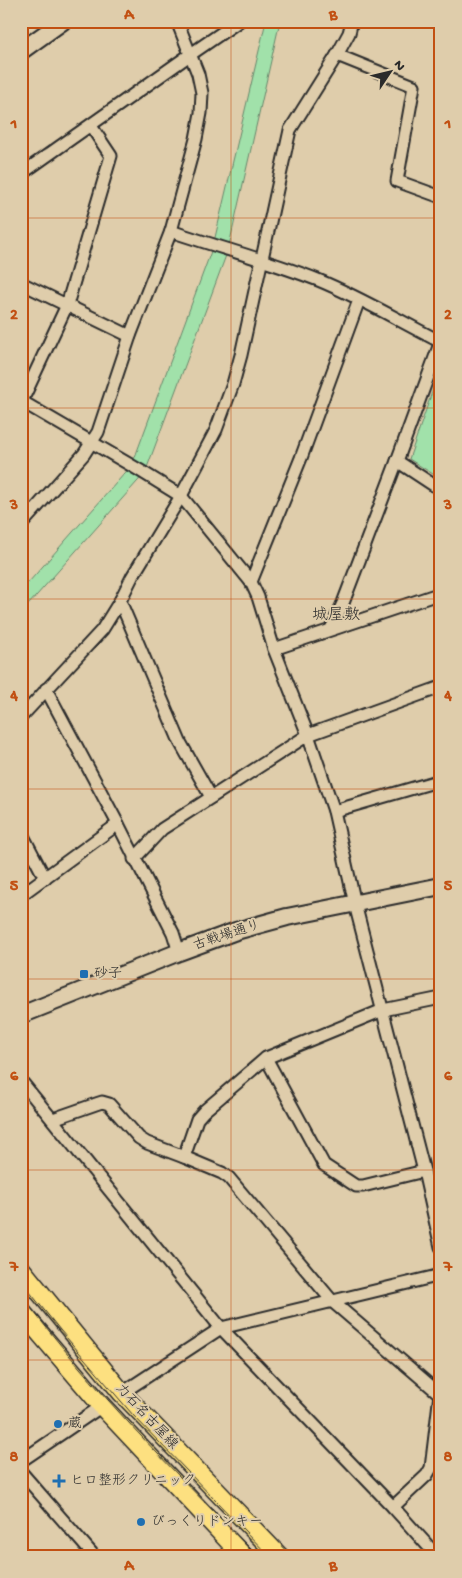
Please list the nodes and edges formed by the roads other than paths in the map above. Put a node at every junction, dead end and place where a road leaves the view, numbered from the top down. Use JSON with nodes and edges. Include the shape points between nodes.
{"nodes":[{"id":1,"x":62,"y":21,"type":"edge"},
{"id":2,"x":177,"y":21,"type":"edge"},
{"id":3,"x":239,"y":21,"type":"edge"},
{"id":4,"x":352,"y":21,"type":"edge"},
{"id":5,"x":21,"y":51,"type":"edge"},
{"id":6,"x":191,"y":54,"type":"junction"},
{"id":7,"x":337,"y":55,"type":"junction"},
{"id":8,"x":91,"y":126,"type":"junction"},
{"id":9,"x":21,"y":174,"type":"edge"},
{"id":10,"x":441,"y":197,"type":"edge"},
{"id":11,"x":171,"y":231,"type":"junction"},
{"id":12,"x":262,"y":260,"type":"junction"},
{"id":13,"x":21,"y":283,"type":"edge"},
{"id":14,"x":359,"y":300,"type":"junction"},
{"id":15,"x":67,"y":304,"type":"junction"},
{"id":16,"x":130,"y":336,"type":"junction"},
{"id":17,"x":441,"y":341,"type":"edge"},
{"id":18,"x":22,"y":402,"type":"edge"},
{"id":19,"x":91,"y":443,"type":"junction"},
{"id":20,"x":397,"y":461,"type":"junction"},
{"id":21,"x":441,"y":490,"type":"edge"},
{"id":22,"x":181,"y":496,"type":"junction"},
{"id":23,"x":21,"y":525,"type":"edge"},
{"id":24,"x":251,"y":582,"type":"junction"},
{"id":25,"x":441,"y":593,"type":"edge"},
{"id":26,"x":120,"y":601,"type":"junction"},
{"id":27,"x":331,"y":629,"type":"junction"},
{"id":28,"x":274,"y":649,"type":"junction"},
{"id":29,"x":441,"y":688,"type":"edge"},
{"id":30,"x":46,"y":689,"type":"junction"},
{"id":31,"x":21,"y":716,"type":"edge"},
{"id":32,"x":308,"y":735,"type":"junction"},
{"id":33,"x":441,"y":780,"type":"edge"},
{"id":34,"x":211,"y":797,"type":"junction"},
{"id":35,"x":334,"y":811,"type":"junction"},
{"id":36,"x":118,"y":824,"type":"junction"},
{"id":37,"x":21,"y":832,"type":"edge"},
{"id":38,"x":134,"y":859,"type":"junction"},
{"id":39,"x":45,"y":878,"type":"junction"},
{"id":40,"x":441,"y":886,"type":"edge"},
{"id":41,"x":21,"y":895,"type":"edge"},
{"id":42,"x":355,"y":904,"type":"junction"},
{"id":43,"x":179,"y":952,"type":"junction"},
{"id":44,"x":441,"y":998,"type":"edge"},
{"id":45,"x":383,"y":1010,"type":"junction"},
{"id":46,"x":21,"y":1015,"type":"edge"},
{"id":47,"x":266,"y":1058,"type":"junction"},
{"id":48,"x":21,"y":1081,"type":"edge"},
{"id":49,"x":53,"y":1119,"type":"junction"},
{"id":50,"x":184,"y":1157,"type":"junction"},
{"id":51,"x":424,"y":1172,"type":"junction"},
{"id":52,"x":441,"y":1247,"type":"edge"},
{"id":53,"x":21,"y":1269,"type":"edge"},
{"id":54,"x":441,"y":1275,"type":"edge"},
{"id":55,"x":333,"y":1302,"type":"junction"},
{"id":56,"x":21,"y":1311,"type":"edge"},
{"id":57,"x":221,"y":1328,"type":"junction"},
{"id":58,"x":122,"y":1393,"type":"junction"},
{"id":59,"x":440,"y":1395,"type":"edge"},
{"id":60,"x":102,"y":1406,"type":"junction"},
{"id":61,"x":21,"y":1461,"type":"edge"},
{"id":62,"x":21,"y":1472,"type":"edge"},
{"id":63,"x":393,"y":1507,"type":"junction"},
{"id":64,"x":96,"y":1557,"type":"edge"},
{"id":65,"x":244,"y":1557,"type":"edge"},
{"id":66,"x":280,"y":1557,"type":"edge"},
{"id":67,"x":438,"y":1557,"type":"edge"}],
"edges":[{"from":1,"to":5,"type":"street"},
{"from":2,"to":6,"type":"street"},
{"from":3,"to":6,"type":"street"},
{"from":4,"to":7,"type":"street"},
{"from":6,"to":8,"type":"street"},
{"from":6,"to":11,"type":"street","via":[[202,93],[201,113]]},
{"from":7,"to":10,"type":"street","via":[[414,86],[397,181]]},
{"from":7,"to":12,"type":"street","via":[[290,130]]},
{"from":8,"to":9,"type":"street"},
{"from":8,"to":15,"type":"street","via":[[111,156]]},
{"from":11,"to":12,"type":"street"},
{"from":11,"to":16,"type":"street"},
{"from":12,"to":14,"type":"street","via":[[320,281]]},
{"from":12,"to":22,"type":"street","via":[[233,384],[216,430]]},
{"from":13,"to":15,"type":"street"},
{"from":14,"to":17,"type":"street"},
{"from":14,"to":24,"type":"street"},
{"from":15,"to":16,"type":"street"},
{"from":15,"to":18,"type":"street"},
{"from":16,"to":19,"type":"street","via":[[98,432]]},
{"from":17,"to":20,"type":"street"},
{"from":18,"to":19,"type":"street"},
{"from":19,"to":22,"type":"street"},
{"from":19,"to":23,"type":"street"},
{"from":20,"to":21,"type":"street"},
{"from":20,"to":27,"type":"street"},
{"from":22,"to":24,"type":"street"},
{"from":22,"to":26,"type":"street"},
{"from":24,"to":28,"type":"street"},
{"from":25,"to":27,"type":"street"},
{"from":26,"to":30,"type":"street","via":[[102,630]]},
{"from":26,"to":34,"type":"street","via":[[180,742]]},
{"from":27,"to":28,"type":"street"},
{"from":28,"to":32,"type":"street"},
{"from":29,"to":32,"type":"street"},
{"from":30,"to":31,"type":"street"},
{"from":30,"to":36,"type":"street"},
{"from":32,"to":34,"type":"street"},
{"from":32,"to":35,"type":"street"},
{"from":33,"to":35,"type":"street"},
{"from":34,"to":38,"type":"street","via":[[162,829]]},
{"from":35,"to":42,"type":"street"},
{"from":36,"to":38,"type":"street"},
{"from":36,"to":39,"type":"street"},
{"from":37,"to":39,"type":"street"},
{"from":38,"to":43,"type":"street","via":[[173,933]]},
{"from":39,"to":41,"type":"street"},
{"from":40,"to":42,"type":"street","name":"古戦場通り"},
{"from":42,"to":43,"type":"street","name":"古戦場通り","via":[[287,917]]},
{"from":42,"to":45,"type":"street"},
{"from":43,"to":46,"type":"street","name":"古戦場通り"},
{"from":44,"to":45,"type":"street"},
{"from":45,"to":47,"type":"street"},
{"from":45,"to":51,"type":"street"},
{"from":47,"to":50,"type":"street","via":[[196,1119]]},
{"from":47,"to":51,"type":"street","via":[[324,1165],[356,1186]]},
{"from":48,"to":49,"type":"street"},
{"from":49,"to":50,"type":"street","via":[[102,1102],[109,1104],[139,1138]]},
{"from":49,"to":57,"type":"street"},
{"from":50,"to":55,"type":"street","via":[[229,1178]]},
{"from":51,"to":52,"type":"street"},
{"from":53,"to":58,"type":"main road","name":"力石名古屋線"},
{"from":54,"to":55,"type":"street"},
{"from":55,"to":57,"type":"street"},
{"from":55,"to":59,"type":"street"},
{"from":56,"to":60,"type":"main road","name":"力石名古屋線"},
{"from":57,"to":58,"type":"street"},
{"from":57,"to":63,"type":"street"},
{"from":58,"to":66,"type":"main road","name":"力石名古屋線"},
{"from":59,"to":63,"type":"street","via":[[431,1468]]},
{"from":60,"to":61,"type":"street"},
{"from":60,"to":65,"type":"main road","name":"力石名古屋線"},
{"from":62,"to":64,"type":"street"},
{"from":63,"to":67,"type":"street"}]}
